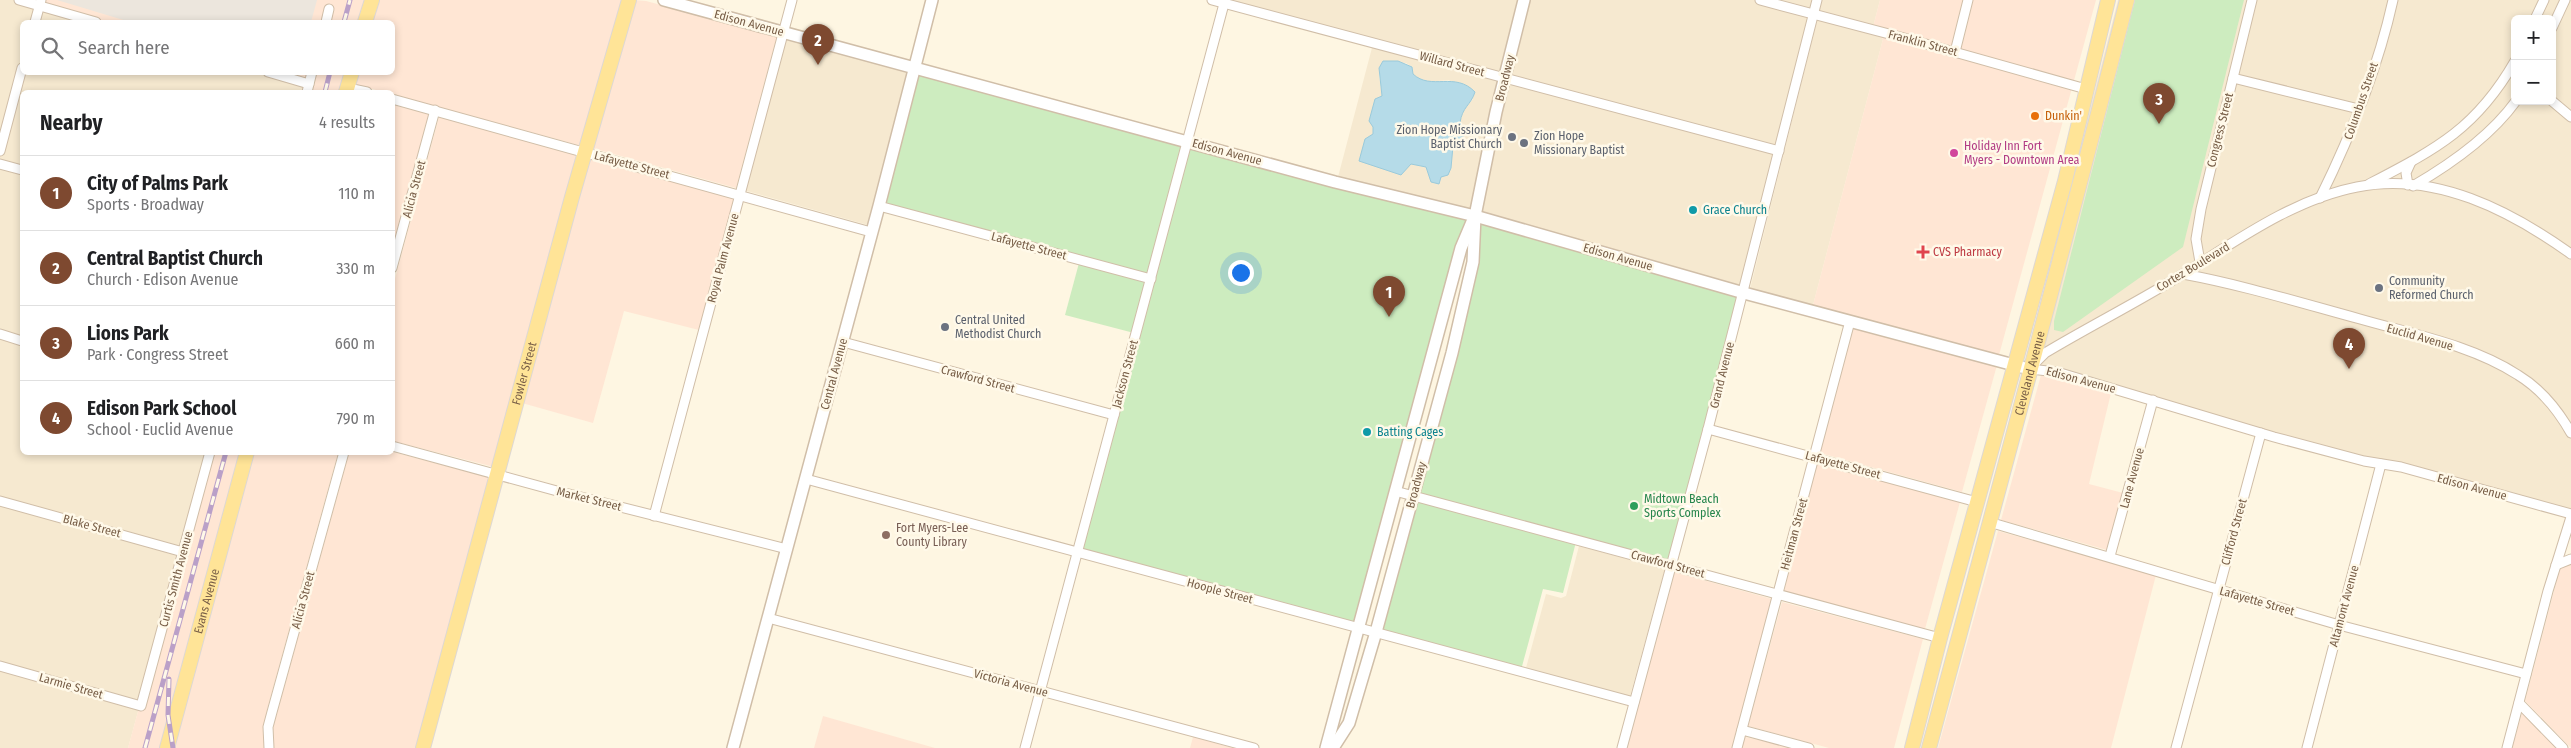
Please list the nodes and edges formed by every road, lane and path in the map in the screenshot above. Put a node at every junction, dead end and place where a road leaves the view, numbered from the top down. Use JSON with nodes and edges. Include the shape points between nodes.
{"nodes":[{"id":1,"x":19,"y":0,"type":"edge"},
{"id":2,"x":372,"y":0,"type":"edge"},
{"id":3,"x":629,"y":0,"type":"edge"},
{"id":4,"x":664,"y":0,"type":"edge"},
{"id":5,"x":792,"y":0,"type":"edge"},
{"id":6,"x":932,"y":0,"type":"edge"},
{"id":7,"x":1212,"y":0,"type":"edge"},
{"id":8,"x":1524,"y":0,"type":"edge"},
{"id":9,"x":1760,"y":0,"type":"edge"},
{"id":10,"x":1817,"y":0,"type":"edge"},
{"id":11,"x":1968,"y":0,"type":"edge"},
{"id":12,"x":2108,"y":0,"type":"edge"},
{"id":13,"x":2127,"y":0,"type":"edge"},
{"id":14,"x":2252,"y":0,"type":"edge"},
{"id":15,"x":2393,"y":0,"type":"edge"},
{"id":16,"x":2544,"y":0,"type":"edge"},
{"id":17,"x":2565,"y":0,"type":"edge"},
{"id":18,"x":1224,"y":2,"type":"edge"},
{"id":19,"x":40,"y":3,"type":"edge"},
{"id":20,"x":329,"y":9,"type":"dead end"},
{"id":21,"x":1813,"y":14,"type":"junction"},
{"id":22,"x":2537,"y":15,"type":"edge"},
{"id":23,"x":2556,"y":19,"type":"edge"},
{"id":24,"x":36,"y":20,"type":"edge"},
{"id":25,"x":90,"y":20,"type":"edge"},
{"id":26,"x":326,"y":20,"type":"edge"},
{"id":27,"x":366,"y":20,"type":"edge"},
{"id":28,"x":783,"y":32,"type":"junction"},
{"id":29,"x":1955,"y":52,"type":"junction"},
{"id":30,"x":914,"y":68,"type":"junction"},
{"id":31,"x":2511,"y":70,"type":"edge"},
{"id":32,"x":20,"y":75,"type":"edge"},
{"id":33,"x":276,"y":75,"type":"edge"},
{"id":34,"x":311,"y":75,"type":"edge"},
{"id":35,"x":351,"y":75,"type":"edge"},
{"id":36,"x":1505,"y":78,"type":"junction"},
{"id":37,"x":2233,"y":78,"type":"junction"},
{"id":38,"x":308,"y":88,"type":"edge"},
{"id":39,"x":2086,"y":89,"type":"junction"},
{"id":40,"x":347,"y":90,"type":"edge"},
{"id":41,"x":395,"y":100,"type":"edge"},
{"id":42,"x":2556,"y":104,"type":"edge"},
{"id":43,"x":2512,"y":105,"type":"edge"},
{"id":44,"x":2359,"y":109,"type":"junction"},
{"id":45,"x":436,"y":110,"type":"junction"},
{"id":46,"x":2571,"y":117,"type":"edge"},
{"id":47,"x":2097,"y":120,"type":"junction"},
{"id":48,"x":1187,"y":141,"type":"junction"},
{"id":49,"x":0,"y":151,"type":"edge"},
{"id":50,"x":1780,"y":151,"type":"junction"},
{"id":51,"x":586,"y":152,"type":"junction"},
{"id":52,"x":2413,"y":160,"type":"junction"},
{"id":53,"x":0,"y":164,"type":"edge"},
{"id":54,"x":20,"y":169,"type":"edge"},
{"id":55,"x":2367,"y":185,"type":"junction"},
{"id":56,"x":2410,"y":186,"type":"junction"},
{"id":57,"x":740,"y":195,"type":"junction"},
{"id":58,"x":2320,"y":198,"type":"junction"},
{"id":59,"x":879,"y":206,"type":"junction"},
{"id":60,"x":1475,"y":216,"type":"junction"},
{"id":61,"x":870,"y":232,"type":"junction"},
{"id":62,"x":2571,"y":254,"type":"edge"},
{"id":63,"x":395,"y":257,"type":"edge"},
{"id":64,"x":2200,"y":262,"type":"junction"},
{"id":65,"x":2183,"y":274,"type":"junction"},
{"id":66,"x":1150,"y":279,"type":"junction"},
{"id":67,"x":1744,"y":293,"type":"junction"},
{"id":68,"x":1850,"y":320,"type":"junction"},
{"id":69,"x":0,"y":334,"type":"edge"},
{"id":70,"x":20,"y":339,"type":"edge"},
{"id":71,"x":842,"y":342,"type":"junction"},
{"id":72,"x":2015,"y":365,"type":"junction"},
{"id":73,"x":2029,"y":368,"type":"junction"},
{"id":74,"x":2152,"y":400,"type":"junction"},
{"id":75,"x":1114,"y":416,"type":"junction"},
{"id":76,"x":1708,"y":429,"type":"junction"},
{"id":77,"x":2261,"y":432,"type":"junction"},
{"id":78,"x":2571,"y":433,"type":"edge"},
{"id":79,"x":395,"y":447,"type":"edge"},
{"id":80,"x":209,"y":455,"type":"edge"},
{"id":81,"x":246,"y":455,"type":"edge"},
{"id":82,"x":343,"y":455,"type":"edge"},
{"id":83,"x":1814,"y":457,"type":"junction"},
{"id":84,"x":2381,"y":464,"type":"junction"},
{"id":85,"x":498,"y":474,"type":"junction"},
{"id":86,"x":806,"y":478,"type":"junction"},
{"id":87,"x":1395,"y":491,"type":"junction"},
{"id":88,"x":1412,"y":496,"type":"junction"},
{"id":89,"x":0,"y":501,"type":"edge"},
{"id":90,"x":1977,"y":502,"type":"junction"},
{"id":91,"x":654,"y":516,"type":"junction"},
{"id":92,"x":2571,"y":516,"type":"edge"},
{"id":93,"x":1989,"y":522,"type":"junction"},
{"id":94,"x":2568,"y":538,"type":"edge"},
{"id":95,"x":787,"y":549,"type":"junction"},
{"id":96,"x":183,"y":552,"type":"junction"},
{"id":97,"x":1077,"y":552,"type":"junction"},
{"id":98,"x":2110,"y":556,"type":"junction"},
{"id":99,"x":2571,"y":559,"type":"edge"},
{"id":100,"x":1671,"y":565,"type":"junction"},
{"id":101,"x":2556,"y":565,"type":"junction"},
{"id":102,"x":2218,"y":590,"type":"junction"},
{"id":103,"x":1778,"y":595,"type":"junction"},
{"id":104,"x":768,"y":618,"type":"junction"},
{"id":105,"x":2339,"y":625,"type":"junction"},
{"id":106,"x":1360,"y":628,"type":"junction"},
{"id":107,"x":1376,"y":632,"type":"junction"},
{"id":108,"x":1940,"y":638,"type":"junction"},
{"id":109,"x":0,"y":666,"type":"edge"},
{"id":110,"x":2526,"y":674,"type":"junction"},
{"id":111,"x":1948,"y":680,"type":"junction"},
{"id":112,"x":1040,"y":691,"type":"junction"},
{"id":113,"x":1634,"y":702,"type":"junction"},
{"id":114,"x":2519,"y":703,"type":"junction"},
{"id":115,"x":141,"y":706,"type":"joint"},
{"id":116,"x":1742,"y":730,"type":"junction"},
{"id":117,"x":167,"y":748,"type":"edge"},
{"id":118,"x":269,"y":748,"type":"edge"},
{"id":119,"x":423,"y":748,"type":"edge"},
{"id":120,"x":733,"y":748,"type":"edge"},
{"id":121,"x":1025,"y":748,"type":"edge"},
{"id":122,"x":1254,"y":748,"type":"edge"},
{"id":123,"x":1326,"y":748,"type":"edge"},
{"id":124,"x":1333,"y":748,"type":"edge"},
{"id":125,"x":1622,"y":748,"type":"edge"},
{"id":126,"x":1737,"y":748,"type":"edge"},
{"id":127,"x":1809,"y":748,"type":"edge"},
{"id":128,"x":1912,"y":748,"type":"edge"},
{"id":129,"x":1929,"y":748,"type":"edge"},
{"id":130,"x":2176,"y":748,"type":"edge"},
{"id":131,"x":2307,"y":748,"type":"edge"},
{"id":132,"x":2507,"y":748,"type":"edge"},
{"id":133,"x":2563,"y":748,"type":"edge"}],
"edges":[{"from":1,"to":19,"type":"street"},
{"from":2,"to":27,"type":"main road"},
{"from":3,"to":51,"type":"main road","name":"Fowler Street"},
{"from":4,"to":28,"type":"street","name":"Edison Avenue"},
{"from":5,"to":28,"type":"street","name":"Royal Palm Avenue"},
{"from":6,"to":30,"type":"street","name":"Central Avenue"},
{"from":7,"to":18,"type":"street","name":"Willard Street"},
{"from":8,"to":36,"type":"street","name":"Broadway"},
{"from":9,"to":21,"type":"street","name":"Franklin Street"},
{"from":10,"to":21,"type":"street","name":"Grand Avenue"},
{"from":11,"to":29,"type":"street"},
{"from":12,"to":39,"type":"main road","name":"Cleveland Avenue"},
{"from":13,"to":47,"type":"main road","name":"Cleveland Avenue"},
{"from":14,"to":37,"type":"street","name":"Congress Street"},
{"from":15,"to":44,"type":"street","name":"Columbus Street"},
{"from":16,"to":22,"type":"street"},
{"from":17,"to":23,"type":"street"},
{"from":18,"to":36,"type":"street","name":"Willard Street"},
{"from":18,"to":48,"type":"street","name":"Jackson Street"},
{"from":19,"to":24,"type":"street"},
{"from":19,"to":25,"type":"street"},
{"from":20,"to":26,"type":"street"},
{"from":21,"to":29,"type":"street","name":"Franklin Street"},
{"from":21,"to":50,"type":"street","name":"Grand Avenue"},
{"from":28,"to":30,"type":"street","name":"Edison Avenue"},
{"from":28,"to":57,"type":"street","name":"Royal Palm Avenue"},
{"from":29,"to":39,"type":"street","name":"Franklin Street"},
{"from":30,"to":48,"type":"street","name":"Edison Avenue"},
{"from":30,"to":59,"type":"street","name":"Central Avenue"},
{"from":31,"to":52,"type":"street","name":"Cortez Boulevard","via":[[2480,112],[2453,135]]},
{"from":32,"to":49,"type":"street"},
{"from":33,"to":38,"type":"street"},
{"from":34,"to":38,"type":"street"},
{"from":35,"to":40,"type":"main road"},
{"from":36,"to":50,"type":"street","name":"Willard Street"},
{"from":36,"to":60,"type":"street","name":"Broadway"},
{"from":37,"to":44,"type":"street"},
{"from":37,"to":64,"type":"street","name":"Congress Street","via":[[2196,238]]},
{"from":39,"to":47,"type":"main road"},
{"from":39,"to":72,"type":"main road","name":"Cleveland Avenue","via":[[2065,181]]},
{"from":41,"to":45,"type":"street","name":"Lafayette Street"},
{"from":42,"to":46,"type":"street"},
{"from":43,"to":56,"type":"street","via":[[2476,142],[2442,169]]},
{"from":44,"to":58,"type":"street","name":"Columbus Street","via":[[2346,146]]},
{"from":45,"to":51,"type":"street","name":"Lafayette Street"},
{"from":45,"to":63,"type":"street","name":"Alicia Street"},
{"from":47,"to":73,"type":"main road","name":"Cleveland Avenue","via":[[2068,236]]},
{"from":48,"to":60,"type":"street","name":"Edison Avenue","via":[[1334,182]]},
{"from":48,"to":66,"type":"street","name":"Jackson Street"},
{"from":50,"to":67,"type":"street","name":"Grand Avenue"},
{"from":51,"to":57,"type":"street","name":"Lafayette Street"},
{"from":51,"to":85,"type":"main road","name":"Fowler Street"},
{"from":52,"to":55,"type":"street","name":"Cortez Boulevard"},
{"from":52,"to":56,"type":"street","via":[[2406,172]]},
{"from":53,"to":54,"type":"street"},
{"from":55,"to":56,"type":"street","name":"Cortez Boulevard"},
{"from":55,"to":58,"type":"street","name":"Cortez Boulevard"},
{"from":56,"to":62,"type":"street","name":"Cortez Boulevard","via":[[2451,192],[2508,213]]},
{"from":57,"to":61,"type":"street","name":"Lafayette Street"},
{"from":57,"to":91,"type":"street","name":"Royal Palm Avenue"},
{"from":58,"to":64,"type":"street","name":"Cortez Boulevard","via":[[2275,219]]},
{"from":59,"to":61,"type":"street","name":"Central Avenue"},
{"from":59,"to":66,"type":"street","name":"Lafayette Street"},
{"from":60,"to":67,"type":"street","name":"Edison Avenue"},
{"from":60,"to":87,"type":"street","name":"Broadway","via":[[1461,248]]},
{"from":60,"to":88,"type":"street","name":"Broadway","via":[[1473,262],[1450,362]]},
{"from":61,"to":71,"type":"street","name":"Central Avenue"},
{"from":64,"to":65,"type":"street","name":"Cortez Boulevard"},
{"from":65,"to":73,"type":"street","name":"Cortez Boulevard","via":[[2045,353]]},
{"from":65,"to":78,"type":"street","name":"Euclid Avenue","via":[[2230,282],[2400,330],[2486,359],[2540,391],[2558,411]]},
{"from":66,"to":75,"type":"street","name":"Jackson Street"},
{"from":67,"to":68,"type":"street","name":"Edison Avenue"},
{"from":67,"to":76,"type":"street","name":"Grand Avenue"},
{"from":68,"to":72,"type":"street","name":"Edison Avenue"},
{"from":68,"to":83,"type":"street","name":"Heitman Street"},
{"from":69,"to":70,"type":"street"},
{"from":71,"to":75,"type":"street","name":"Crawford Street"},
{"from":71,"to":86,"type":"street","name":"Central Avenue"},
{"from":72,"to":73,"type":"street","name":"Edison Avenue"},
{"from":72,"to":90,"type":"main road","name":"Cleveland Avenue"},
{"from":73,"to":74,"type":"street","name":"Edison Avenue","via":[[2057,372]]},
{"from":73,"to":93,"type":"main road","name":"Cleveland Avenue"},
{"from":74,"to":77,"type":"street","name":"Edison Avenue"},
{"from":74,"to":98,"type":"street","name":"Lane Avenue"},
{"from":75,"to":97,"type":"street","name":"Jackson Street"},
{"from":76,"to":83,"type":"street","name":"Lafayette Street"},
{"from":76,"to":100,"type":"street","name":"Grand Avenue"},
{"from":77,"to":84,"type":"street","name":"Edison Avenue"},
{"from":77,"to":102,"type":"street","name":"Clifford Street"},
{"from":79,"to":85,"type":"street","name":"Market Street"},
{"from":80,"to":96,"type":"street","name":"Curtis Smith Avenue"},
{"from":81,"to":117,"type":"main road","name":"Evans Avenue"},
{"from":82,"to":118,"type":"street","name":"Alicia Street","via":[[268,727]]},
{"from":83,"to":90,"type":"street","name":"Lafayette Street"},
{"from":83,"to":103,"type":"street","name":"Heitman Street"},
{"from":84,"to":92,"type":"street","name":"Edison Avenue"},
{"from":84,"to":105,"type":"street","name":"Altamont Avenue"},
{"from":85,"to":91,"type":"street","name":"Market Street"},
{"from":85,"to":119,"type":"main road","name":"Fowler Street"},
{"from":86,"to":95,"type":"street","name":"Central Avenue"},
{"from":86,"to":97,"type":"street","name":"Hoople Street"},
{"from":87,"to":88,"type":"street","name":"Crawford Street"},
{"from":87,"to":106,"type":"street","name":"Broadway"},
{"from":88,"to":100,"type":"street","name":"Crawford Street"},
{"from":88,"to":107,"type":"street","name":"Broadway"},
{"from":89,"to":96,"type":"street","name":"Blake Street"},
{"from":90,"to":108,"type":"main road","name":"Cleveland Avenue"},
{"from":91,"to":95,"type":"street","name":"Market Street"},
{"from":92,"to":94,"type":"street"},
{"from":93,"to":98,"type":"street","name":"Lafayette Street"},
{"from":93,"to":111,"type":"main road","name":"Cleveland Avenue"},
{"from":94,"to":101,"type":"street"},
{"from":95,"to":104,"type":"street","name":"Central Avenue"},
{"from":96,"to":115,"type":"street","name":"Curtis Smith Avenue"},
{"from":97,"to":106,"type":"street","name":"Hoople Street"},
{"from":97,"to":112,"type":"street","name":"Jackson Street"},
{"from":98,"to":102,"type":"street","name":"Lafayette Street"},
{"from":99,"to":101,"type":"street"},
{"from":100,"to":103,"type":"street","name":"Crawford Street"},
{"from":100,"to":113,"type":"street","name":"Grand Avenue"},
{"from":101,"to":110,"type":"street"},
{"from":102,"to":105,"type":"street","name":"Lafayette Street"},
{"from":102,"to":130,"type":"street","name":"Clifford Street"},
{"from":103,"to":108,"type":"street","name":"Crawford Street"},
{"from":103,"to":116,"type":"street","name":"Heitman Street"},
{"from":104,"to":112,"type":"street","name":"Victoria Avenue"},
{"from":104,"to":120,"type":"street","name":"Central Avenue"},
{"from":105,"to":110,"type":"street","name":"Lafayette Street"},
{"from":105,"to":131,"type":"street","name":"Altamont Avenue"},
{"from":106,"to":107,"type":"street","name":"Hoople Street"},
{"from":106,"to":123,"type":"street","name":"Broadway"},
{"from":107,"to":113,"type":"street","name":"Hoople Street"},
{"from":107,"to":124,"type":"street","name":"Broadway","via":[[1349,723]]},
{"from":108,"to":111,"type":"main road"},
{"from":108,"to":128,"type":"main road","name":"Cleveland Avenue"},
{"from":109,"to":115,"type":"street","name":"Larmie Street"},
{"from":110,"to":114,"type":"street"},
{"from":111,"to":129,"type":"main road","name":"Cleveland Avenue"},
{"from":112,"to":121,"type":"street","name":"Jackson Street"},
{"from":112,"to":122,"type":"street","name":"Victoria Avenue"},
{"from":113,"to":125,"type":"street","name":"Grand Avenue"},
{"from":114,"to":132,"type":"street"},
{"from":114,"to":133,"type":"street"},
{"from":116,"to":126,"type":"street","name":"Heitman Street"},
{"from":116,"to":127,"type":"street"}]}
